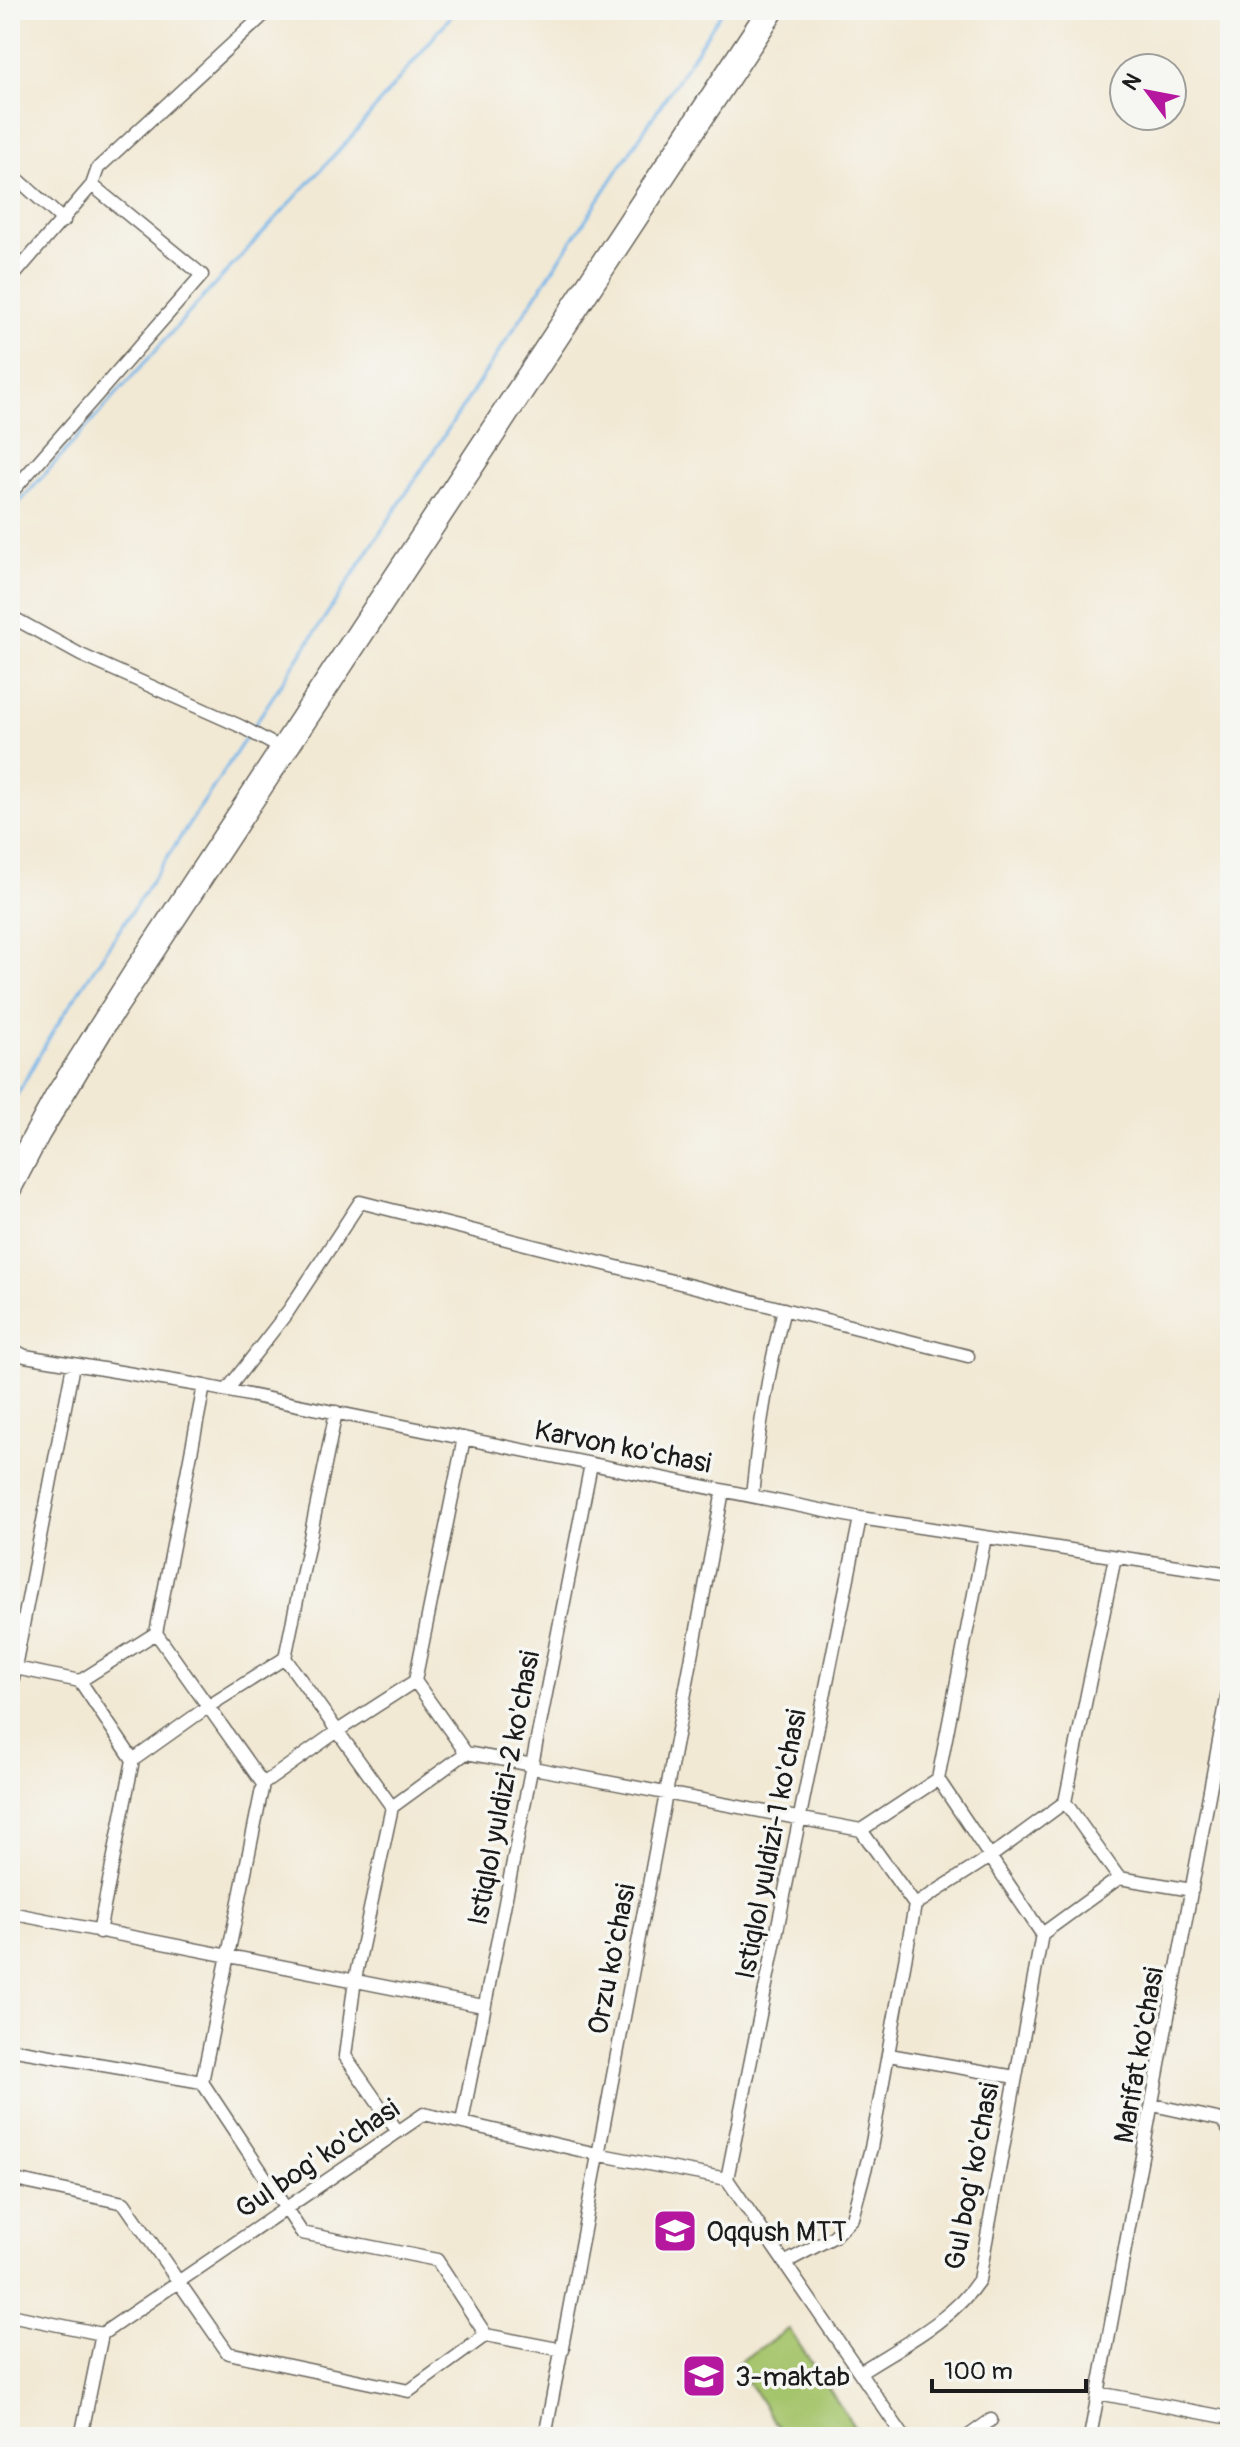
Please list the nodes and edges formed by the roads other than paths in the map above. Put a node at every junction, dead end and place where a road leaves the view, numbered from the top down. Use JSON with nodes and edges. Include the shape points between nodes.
{"nodes":[{"id":1,"x":269,"y":10,"type":"edge"},
{"id":2,"x":764,"y":10,"type":"edge"},
{"id":3,"x":778,"y":10,"type":"edge"},
{"id":4,"x":10,"y":172,"type":"edge"},
{"id":5,"x":92,"y":185,"type":"junction"},
{"id":6,"x":64,"y":221,"type":"junction"},
{"id":7,"x":10,"y":280,"type":"edge"},
{"id":8,"x":10,"y":494,"type":"edge"},
{"id":9,"x":10,"y":616,"type":"edge"},
{"id":10,"x":285,"y":750,"type":"junction"},
{"id":11,"x":10,"y":1173,"type":"edge"},
{"id":12,"x":10,"y":1197,"type":"edge"},
{"id":13,"x":784,"y":1309,"type":"junction"},
{"id":14,"x":10,"y":1348,"type":"edge"},
{"id":15,"x":968,"y":1356,"type":"dead end"},
{"id":16,"x":73,"y":1365,"type":"junction"},
{"id":17,"x":204,"y":1386,"type":"junction"},
{"id":18,"x":227,"y":1390,"type":"junction"},
{"id":19,"x":336,"y":1412,"type":"junction"},
{"id":20,"x":464,"y":1438,"type":"junction"},
{"id":21,"x":591,"y":1464,"type":"junction"},
{"id":22,"x":723,"y":1491,"type":"junction"},
{"id":23,"x":752,"y":1496,"type":"junction"},
{"id":24,"x":860,"y":1518,"type":"junction"},
{"id":25,"x":985,"y":1537,"type":"junction"},
{"id":26,"x":1115,"y":1557,"type":"junction"},
{"id":27,"x":1230,"y":1574,"type":"edge"},
{"id":28,"x":156,"y":1633,"type":"junction"},
{"id":29,"x":285,"y":1658,"type":"junction"},
{"id":30,"x":15,"y":1668,"type":"junction"},
{"id":31,"x":80,"y":1681,"type":"junction"},
{"id":32,"x":415,"y":1681,"type":"junction"},
{"id":33,"x":1230,"y":1682,"type":"edge"},
{"id":34,"x":10,"y":1693,"type":"edge"},
{"id":35,"x":209,"y":1706,"type":"junction"},
{"id":36,"x":336,"y":1732,"type":"junction"},
{"id":37,"x":466,"y":1753,"type":"junction"},
{"id":38,"x":133,"y":1760,"type":"junction"},
{"id":39,"x":533,"y":1767,"type":"junction"},
{"id":40,"x":938,"y":1779,"type":"junction"},
{"id":41,"x":263,"y":1784,"type":"junction"},
{"id":42,"x":667,"y":1792,"type":"junction"},
{"id":43,"x":1065,"y":1802,"type":"junction"},
{"id":44,"x":392,"y":1807,"type":"junction"},
{"id":45,"x":799,"y":1819,"type":"junction"},
{"id":46,"x":861,"y":1830,"type":"junction"},
{"id":47,"x":990,"y":1857,"type":"junction"},
{"id":48,"x":1119,"y":1878,"type":"junction"},
{"id":49,"x":1192,"y":1890,"type":"junction"},
{"id":50,"x":915,"y":1905,"type":"junction"},
{"id":51,"x":10,"y":1913,"type":"edge"},
{"id":52,"x":99,"y":1932,"type":"junction"},
{"id":53,"x":1042,"y":1934,"type":"junction"},
{"id":54,"x":229,"y":1958,"type":"junction"},
{"id":55,"x":355,"y":1979,"type":"junction"},
{"id":56,"x":483,"y":2006,"type":"junction"},
{"id":57,"x":10,"y":2049,"type":"edge"},
{"id":58,"x":889,"y":2055,"type":"junction"},
{"id":59,"x":1015,"y":2077,"type":"junction"},
{"id":60,"x":202,"y":2082,"type":"junction"},
{"id":61,"x":1153,"y":2105,"type":"junction"},
{"id":62,"x":1226,"y":2118,"type":"edge"},
{"id":63,"x":462,"y":2122,"type":"junction"},
{"id":64,"x":398,"y":2132,"type":"junction"},
{"id":65,"x":1230,"y":2132,"type":"edge"},
{"id":66,"x":601,"y":2155,"type":"junction"},
{"id":67,"x":10,"y":2179,"type":"edge"},
{"id":68,"x":727,"y":2179,"type":"junction"},
{"id":69,"x":286,"y":2208,"type":"junction"},
{"id":70,"x":784,"y":2263,"type":"junction"},
{"id":71,"x":180,"y":2281,"type":"junction"},
{"id":72,"x":10,"y":2315,"type":"edge"},
{"id":73,"x":102,"y":2334,"type":"junction"},
{"id":74,"x":486,"y":2335,"type":"junction"},
{"id":75,"x":563,"y":2350,"type":"junction"},
{"id":76,"x":860,"y":2372,"type":"junction"},
{"id":77,"x":1098,"y":2393,"type":"junction"},
{"id":78,"x":1230,"y":2418,"type":"edge"},
{"id":79,"x":991,"y":2420,"type":"dead end"},
{"id":80,"x":81,"y":2437,"type":"edge"},
{"id":81,"x":545,"y":2437,"type":"edge"},
{"id":82,"x":904,"y":2437,"type":"edge"},
{"id":83,"x":967,"y":2437,"type":"edge"},
{"id":84,"x":1090,"y":2437,"type":"edge"}],
"edges":[{"from":1,"to":5,"type":"street","via":[[98,168]]},
{"from":2,"to":10,"type":"main road"},
{"from":3,"to":10,"type":"main road"},
{"from":4,"to":6,"type":"street"},
{"from":5,"to":6,"type":"street"},
{"from":5,"to":8,"type":"street","via":[[202,275]]},
{"from":6,"to":7,"type":"street"},
{"from":9,"to":10,"type":"street"},
{"from":10,"to":11,"type":"main road","via":[[134,966]]},
{"from":10,"to":12,"type":"main road","via":[[109,1025]]},
{"from":13,"to":15,"type":"street"},
{"from":13,"to":18,"type":"street","via":[[360,1202],[289,1310]]},
{"from":13,"to":23,"type":"street","via":[[767,1375]]},
{"from":14,"to":16,"type":"street","name":"Karvon ko'chasi"},
{"from":16,"to":17,"type":"street","name":"Karvon ko'chasi"},
{"from":16,"to":30,"type":"street"},
{"from":17,"to":18,"type":"street","name":"Karvon ko'chasi"},
{"from":17,"to":28,"type":"street"},
{"from":18,"to":19,"type":"street","name":"Karvon ko'chasi"},
{"from":19,"to":20,"type":"street","name":"Karvon ko'chasi"},
{"from":19,"to":29,"type":"street"},
{"from":20,"to":21,"type":"street","name":"Karvon ko'chasi"},
{"from":20,"to":32,"type":"street"},
{"from":21,"to":22,"type":"street","name":"Karvon ko'chasi"},
{"from":21,"to":39,"type":"street","name":"Istiqlol yuldizi-2 ko'chasi"},
{"from":22,"to":23,"type":"street","name":"Karvon ko'chasi"},
{"from":22,"to":42,"type":"street","name":"Orzu ko'chasi"},
{"from":23,"to":24,"type":"street","name":"Karvon ko'chasi"},
{"from":24,"to":25,"type":"street","name":"Karvon ko'chasi"},
{"from":24,"to":45,"type":"street","name":"Istiqlol yuldizi-1 ko'chasi"},
{"from":25,"to":26,"type":"street","name":"Karvon ko'chasi"},
{"from":25,"to":40,"type":"street"},
{"from":26,"to":27,"type":"street","name":"Karvon ko'chasi"},
{"from":26,"to":43,"type":"street"},
{"from":28,"to":31,"type":"street"},
{"from":28,"to":35,"type":"street"},
{"from":29,"to":35,"type":"street"},
{"from":29,"to":36,"type":"street"},
{"from":30,"to":31,"type":"street"},
{"from":30,"to":34,"type":"street"},
{"from":31,"to":38,"type":"street"},
{"from":32,"to":36,"type":"street"},
{"from":32,"to":37,"type":"street"},
{"from":33,"to":49,"type":"street","name":"Marifat ko'chasi"},
{"from":35,"to":38,"type":"street"},
{"from":35,"to":41,"type":"street"},
{"from":36,"to":41,"type":"street"},
{"from":36,"to":44,"type":"street"},
{"from":37,"to":39,"type":"street"},
{"from":37,"to":44,"type":"street"},
{"from":38,"to":52,"type":"street"},
{"from":39,"to":42,"type":"street"},
{"from":39,"to":56,"type":"street","name":"Istiqlol yuldizi-2 ko'chasi"},
{"from":40,"to":46,"type":"street"},
{"from":40,"to":47,"type":"street"},
{"from":41,"to":54,"type":"street"},
{"from":42,"to":45,"type":"street"},
{"from":42,"to":66,"type":"street","name":"Orzu ko'chasi"},
{"from":43,"to":47,"type":"street"},
{"from":43,"to":48,"type":"street"},
{"from":44,"to":55,"type":"street"},
{"from":45,"to":46,"type":"street"},
{"from":45,"to":68,"type":"street","name":"Istiqlol yuldizi-1 ko'chasi"},
{"from":46,"to":50,"type":"street"},
{"from":47,"to":50,"type":"street"},
{"from":47,"to":53,"type":"street"},
{"from":48,"to":49,"type":"street"},
{"from":48,"to":53,"type":"street"},
{"from":49,"to":61,"type":"street","name":"Marifat ko'chasi"},
{"from":50,"to":58,"type":"street"},
{"from":51,"to":52,"type":"street"},
{"from":52,"to":54,"type":"street"},
{"from":53,"to":59,"type":"street","name":"Gul bog' ko'chasi"},
{"from":54,"to":55,"type":"street"},
{"from":54,"to":60,"type":"street"},
{"from":55,"to":56,"type":"street"},
{"from":55,"to":64,"type":"street","via":[[345,2056]]},
{"from":56,"to":63,"type":"street","name":"Istiqlol yuldizi-2 ko'chasi"},
{"from":57,"to":60,"type":"street"},
{"from":58,"to":59,"type":"street"},
{"from":58,"to":70,"type":"street","via":[[852,2218],[833,2237]]},
{"from":59,"to":76,"type":"street","name":"Gul bog' ko'chasi","via":[[979,2280],[968,2297]]},
{"from":60,"to":69,"type":"street"},
{"from":61,"to":62,"type":"street"},
{"from":61,"to":77,"type":"street","name":"Marifat ko'chasi"},
{"from":62,"to":65,"type":"street"},
{"from":63,"to":64,"type":"street","name":"Gul bog' ko'chasi","via":[[424,2114]]},
{"from":63,"to":66,"type":"street","name":"Gul bog' ko'chasi"},
{"from":64,"to":69,"type":"street","name":"Gul bog' ko'chasi"},
{"from":66,"to":68,"type":"street","name":"Gul bog' ko'chasi"},
{"from":66,"to":75,"type":"street","name":"Orzu ko'chasi"},
{"from":67,"to":71,"type":"street","via":[[124,2203]]},
{"from":68,"to":70,"type":"street"},
{"from":69,"to":71,"type":"street","name":"Gul bog' ko'chasi"},
{"from":69,"to":74,"type":"street","name":"Gul bog' ko'chasi","via":[[302,2233],[437,2260]]},
{"from":70,"to":76,"type":"street"},
{"from":71,"to":73,"type":"street","name":"Gul bog' ko'chasi"},
{"from":71,"to":74,"type":"street","via":[[228,2353],[409,2391]]},
{"from":72,"to":73,"type":"street"},
{"from":73,"to":80,"type":"street"},
{"from":74,"to":75,"type":"street"},
{"from":75,"to":81,"type":"street","name":"Orzu ko'chasi"},
{"from":76,"to":82,"type":"street"},
{"from":77,"to":78,"type":"street"},
{"from":77,"to":84,"type":"street","name":"Marifat ko'chasi"},
{"from":79,"to":83,"type":"street"}]}
